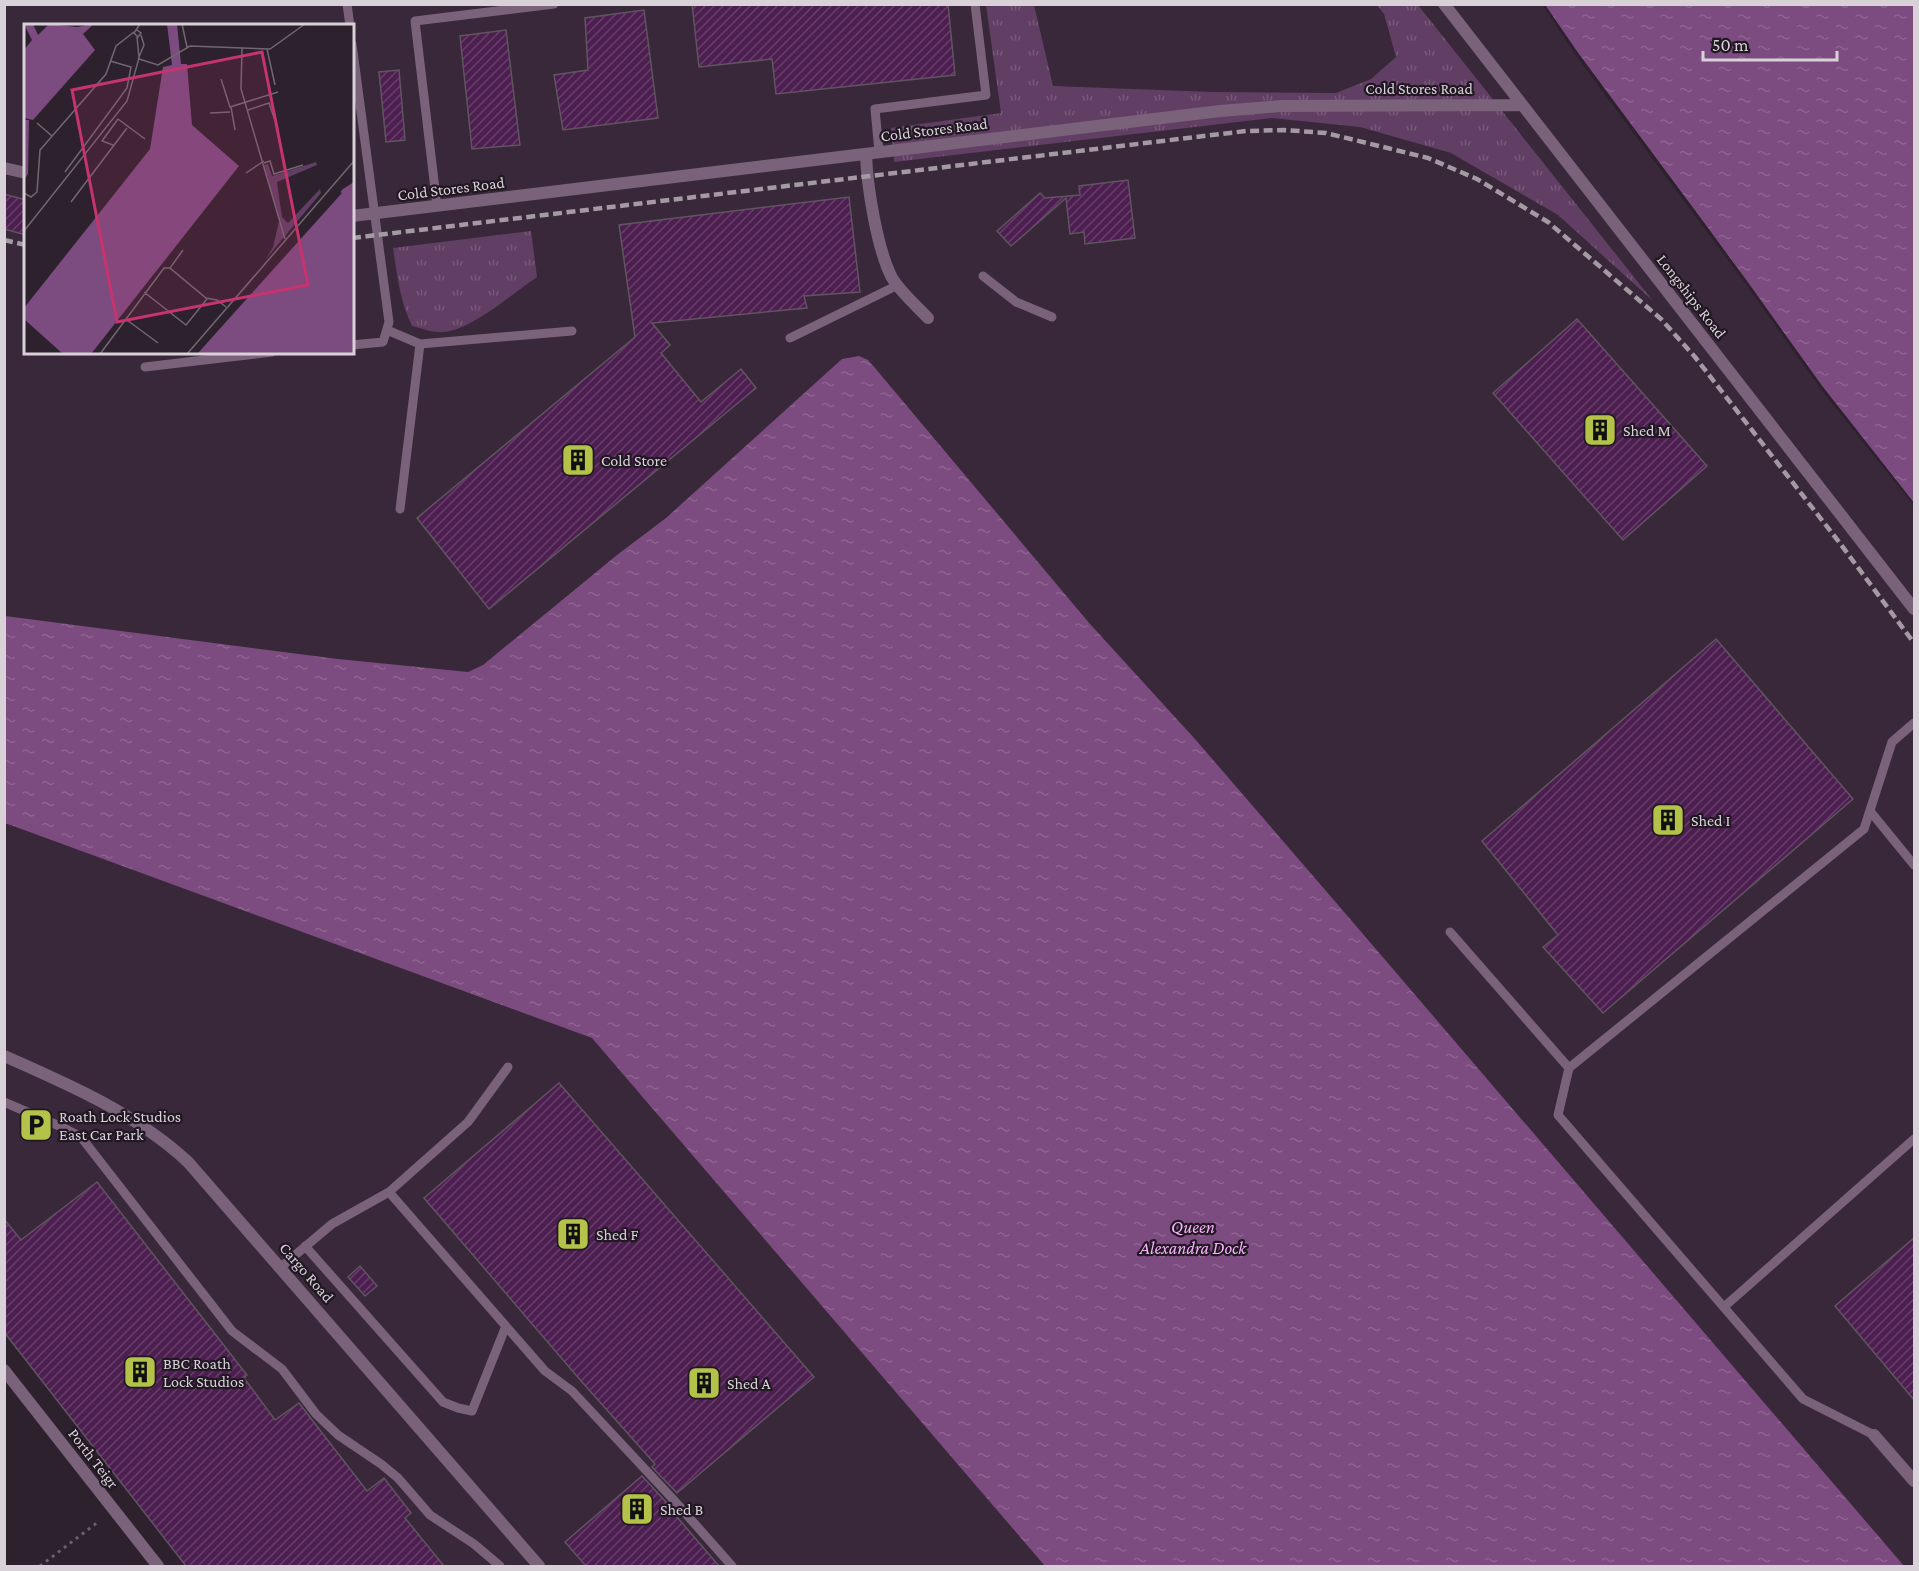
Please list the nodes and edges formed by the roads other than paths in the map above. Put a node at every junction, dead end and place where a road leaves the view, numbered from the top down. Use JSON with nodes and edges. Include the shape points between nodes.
{"nodes":[{"id":1,"x":347,"y":4,"type":"edge"},
{"id":2,"x":554,"y":4,"type":"edge"},
{"id":3,"x":975,"y":4,"type":"edge"},
{"id":4,"x":1444,"y":4,"type":"edge"},
{"id":5,"x":350,"y":24,"type":"edge"},
{"id":6,"x":354,"y":58,"type":"edge"},
{"id":7,"x":1521,"y":105,"type":"junction"},
{"id":8,"x":879,"y":152,"type":"junction"},
{"id":9,"x":866,"y":154,"type":"junction"},
{"id":10,"x":4,"y":168,"type":"edge"},
{"id":11,"x":24,"y":173,"type":"edge"},
{"id":12,"x":436,"y":206,"type":"junction"},
{"id":13,"x":376,"y":214,"type":"junction"},
{"id":14,"x":354,"y":216,"type":"edge"},
{"id":15,"x":983,"y":276,"type":"dead end"},
{"id":16,"x":898,"y":285,"type":"junction"},
{"id":17,"x":1052,"y":317,"type":"dead end"},
{"id":18,"x":928,"y":318,"type":"dead end"},
{"id":19,"x":387,"y":330,"type":"junction"},
{"id":20,"x":572,"y":332,"type":"dead end"},
{"id":21,"x":790,"y":338,"type":"dead end"},
{"id":22,"x":420,"y":344,"type":"junction"},
{"id":23,"x":354,"y":345,"type":"edge"},
{"id":24,"x":255,"y":354,"type":"edge"},
{"id":25,"x":145,"y":367,"type":"dead end"},
{"id":26,"x":400,"y":509,"type":"dead end"},
{"id":27,"x":1914,"y":609,"type":"edge"},
{"id":28,"x":1914,"y":723,"type":"edge"},
{"id":29,"x":1870,"y":811,"type":"junction"},
{"id":30,"x":1914,"y":865,"type":"edge"},
{"id":31,"x":1450,"y":932,"type":"dead end"},
{"id":32,"x":4,"y":1056,"type":"edge"},
{"id":33,"x":508,"y":1067,"type":"dead end"},
{"id":34,"x":1569,"y":1068,"type":"junction"},
{"id":35,"x":4,"y":1102,"type":"edge"},
{"id":36,"x":1914,"y":1139,"type":"edge"},
{"id":37,"x":389,"y":1192,"type":"junction"},
{"id":38,"x":305,"y":1246,"type":"junction"},
{"id":39,"x":281,"y":1267,"type":"junction"},
{"id":40,"x":1724,"y":1306,"type":"junction"},
{"id":41,"x":506,"y":1326,"type":"junction"},
{"id":42,"x":4,"y":1370,"type":"edge"},
{"id":43,"x":1874,"y":1435,"type":"joint"},
{"id":44,"x":1914,"y":1481,"type":"edge"},
{"id":45,"x":158,"y":1566,"type":"edge"},
{"id":46,"x":500,"y":1566,"type":"edge"},
{"id":47,"x":539,"y":1566,"type":"edge"},
{"id":48,"x":732,"y":1566,"type":"edge"}],
"edges":[{"from":1,"to":5,"type":"lane"},
{"from":2,"to":12,"type":"lane","via":[[415,21]]},
{"from":3,"to":8,"type":"lane","via":[[986,94],[875,109]]},
{"from":4,"to":7,"type":"street","name":"Longships Road"},
{"from":6,"to":13,"type":"lane"},
{"from":7,"to":8,"type":"street","name":"Cold Stores Road","via":[[1270,107]]},
{"from":7,"to":27,"type":"street","name":"Longships Road"},
{"from":8,"to":9,"type":"street","name":"Cold Stores Road"},
{"from":9,"to":12,"type":"street","name":"Cold Stores Road"},
{"from":9,"to":16,"type":"street","via":[[868,186],[880,238],[892,278]]},
{"from":10,"to":11,"type":"street"},
{"from":12,"to":13,"type":"street","name":"Cold Stores Road"},
{"from":13,"to":14,"type":"street","name":"Cold Stores Road"},
{"from":13,"to":19,"type":"lane"},
{"from":15,"to":17,"type":"lane","via":[[1016,302]]},
{"from":16,"to":18,"type":"street"},
{"from":16,"to":21,"type":"lane"},
{"from":19,"to":22,"type":"lane"},
{"from":19,"to":23,"type":"lane","via":[[383,342]]},
{"from":20,"to":22,"type":"lane"},
{"from":22,"to":26,"type":"lane"},
{"from":24,"to":25,"type":"lane"},
{"from":28,"to":29,"type":"lane","via":[[1892,742]]},
{"from":29,"to":30,"type":"lane"},
{"from":29,"to":34,"type":"lane","via":[[1864,829]]},
{"from":31,"to":34,"type":"lane"},
{"from":32,"to":39,"type":"street","name":"Cargo Road","via":[[110,1106],[161,1138],[200,1175]]},
{"from":33,"to":37,"type":"lane","via":[[468,1122]]},
{"from":34,"to":40,"type":"lane","via":[[1558,1115]]},
{"from":35,"to":46,"type":"lane","via":[[81,1137],[232,1331],[282,1369],[316,1414],[338,1435],[381,1464],[430,1515]]},
{"from":36,"to":40,"type":"lane"},
{"from":37,"to":38,"type":"lane","via":[[332,1224]]},
{"from":37,"to":41,"type":"lane"},
{"from":38,"to":39,"type":"lane"},
{"from":38,"to":41,"type":"lane","via":[[443,1402],[458,1408],[472,1411]]},
{"from":39,"to":47,"type":"street","name":"Cargo Road"},
{"from":40,"to":43,"type":"lane","via":[[1803,1399]]},
{"from":41,"to":48,"type":"lane","via":[[545,1371],[580,1399]]},
{"from":42,"to":45,"type":"street","name":"Porth Teigr"},
{"from":43,"to":44,"type":"street"}]}
